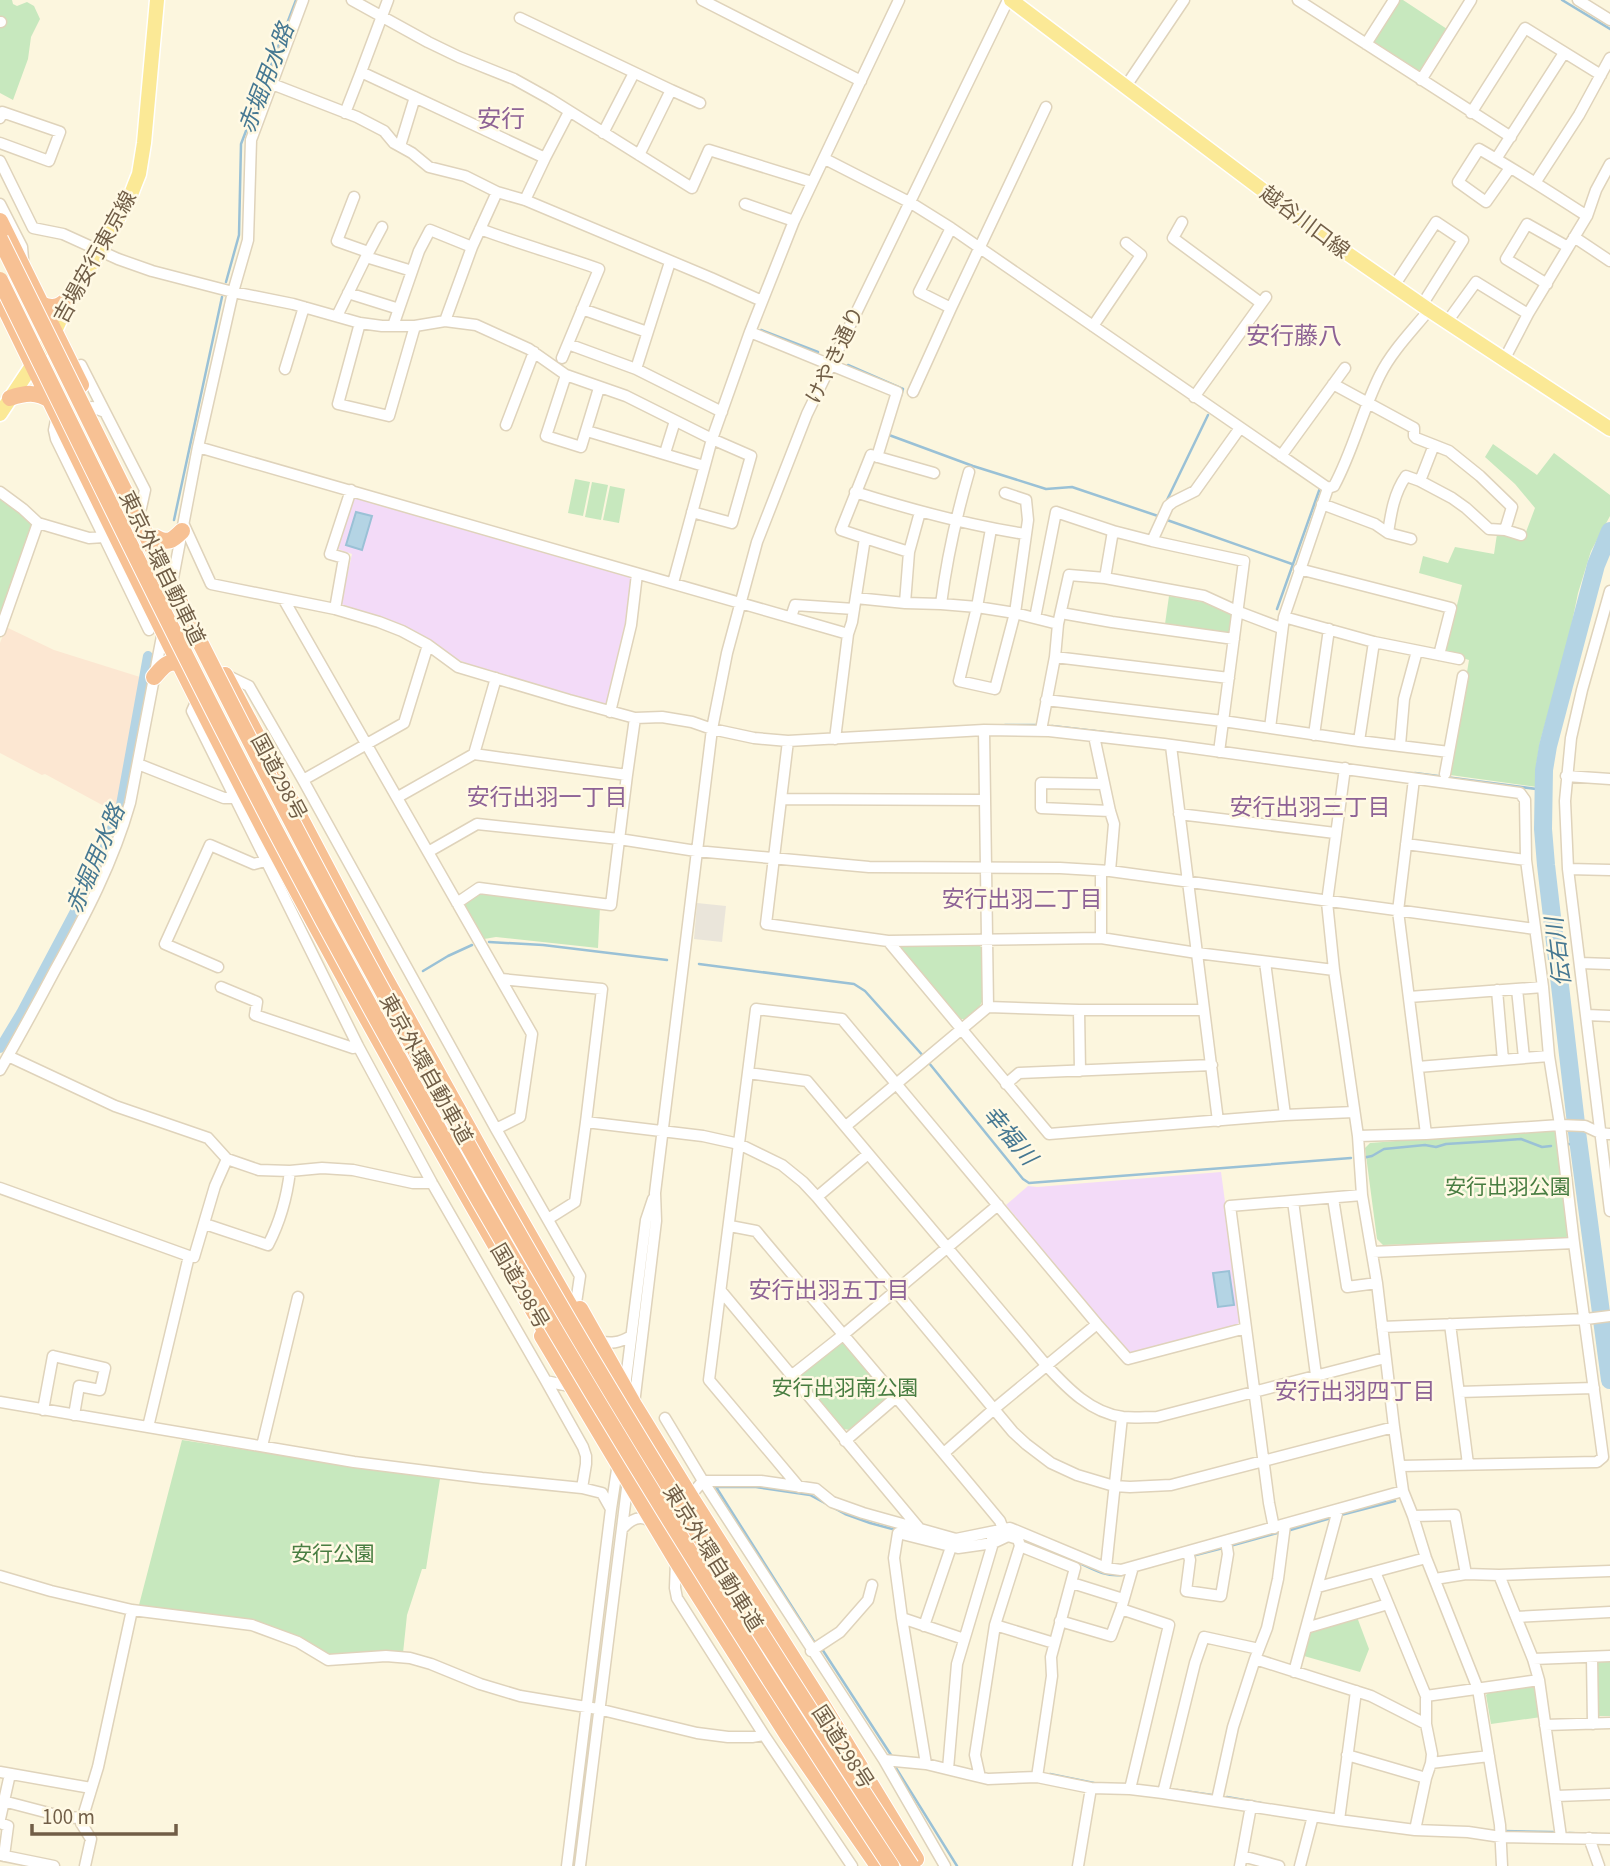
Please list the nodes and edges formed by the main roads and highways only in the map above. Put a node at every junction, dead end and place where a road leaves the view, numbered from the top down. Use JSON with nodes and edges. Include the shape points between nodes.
{"nodes":[{"id":1,"x":157,"y":0,"type":"edge"},
{"id":2,"x":1009,"y":0,"type":"edge"},
{"id":3,"x":0,"y":221,"type":"edge"},
{"id":4,"x":0,"y":239,"type":"edge"},
{"id":5,"x":0,"y":280,"type":"edge"},
{"id":6,"x":71,"y":296,"type":"junction"},
{"id":7,"x":1,"y":302,"type":"edge"},
{"id":8,"x":41,"y":304,"type":"junction"},
{"id":9,"x":55,"y":331,"type":"junction"},
{"id":10,"x":32,"y":364,"type":"junction"},
{"id":11,"x":9,"y":398,"type":"junction"},
{"id":12,"x":54,"y":408,"type":"junction"},
{"id":13,"x":0,"y":414,"type":"edge"},
{"id":14,"x":1610,"y":429,"type":"edge"},
{"id":15,"x":183,"y":528,"type":"road end"},
{"id":16,"x":155,"y":537,"type":"junction"},
{"id":17,"x":179,"y":663,"type":"junction"},
{"id":18,"x":155,"y":677,"type":"road end"},
{"id":19,"x":380,"y":969,"type":"junction"},
{"id":20,"x":346,"y":981,"type":"junction"},
{"id":21,"x":579,"y":1322,"type":"dead end"},
{"id":22,"x":554,"y":1344,"type":"dead end"},
{"id":23,"x":700,"y":1522,"type":"dead end"},
{"id":24,"x":674,"y":1542,"type":"dead end"},
{"id":25,"x":916,"y":1864,"type":"edge"},
{"id":26,"x":879,"y":1866,"type":"edge"},
{"id":27,"x":891,"y":1866,"type":"edge"}],
"edges":[{"from":1,"to":6,"type":"main road","name":"吉場安行東京線","via":[[139,174]]},
{"from":2,"to":14,"type":"main road","name":"越谷川口線","via":[[1394,286]]},
{"from":3,"to":8,"type":"highway","name":"国道298号"},
{"from":4,"to":25,"type":"highway","name":"東京外環自動車道","bridge":true,"via":[[212,668],[457,1126],[757,1630]]},
{"from":5,"to":27,"type":"highway","name":"東京外環自動車道","bridge":true,"via":[[275,830],[452,1152],[681,1537]]},
{"from":6,"to":8,"type":"highway","via":[[61,306]]},
{"from":6,"to":9,"type":"main road","name":"吉場安行東京線"},
{"from":7,"to":10,"type":"highway","name":"国道298号"},
{"from":8,"to":9,"type":"highway","name":"国道298号"},
{"from":9,"to":10,"type":"main road","name":"吉場安行東京線"},
{"from":9,"to":16,"type":"highway","name":"国道298号","via":[[98,410]]},
{"from":10,"to":11,"type":"main road","name":"吉場安行東京線"},
{"from":10,"to":12,"type":"highway","name":"国道298号"},
{"from":11,"to":12,"type":"highway","via":[[34,393]]},
{"from":11,"to":13,"type":"main road","name":"吉場安行東京線"},
{"from":12,"to":17,"type":"highway","name":"国道298号","via":[[125,553],[156,630]]},
{"from":15,"to":16,"type":"highway","via":[[167,541]]},
{"from":16,"to":19,"type":"highway","name":"国道298号"},
{"from":17,"to":18,"type":"highway","via":[[168,663]]},
{"from":17,"to":20,"type":"highway","name":"国道298号"},
{"from":19,"to":21,"type":"highway","name":"国道298号"},
{"from":19,"to":25,"type":"highway","via":[[634,1405],[827,1712]]},
{"from":20,"to":22,"type":"highway","name":"国道298号"},
{"from":20,"to":26,"type":"highway","via":[[439,1160],[676,1560],[788,1737]]},
{"from":23,"to":25,"type":"highway","name":"国道298号"},
{"from":24,"to":26,"type":"highway","name":"国道298号"}]}
